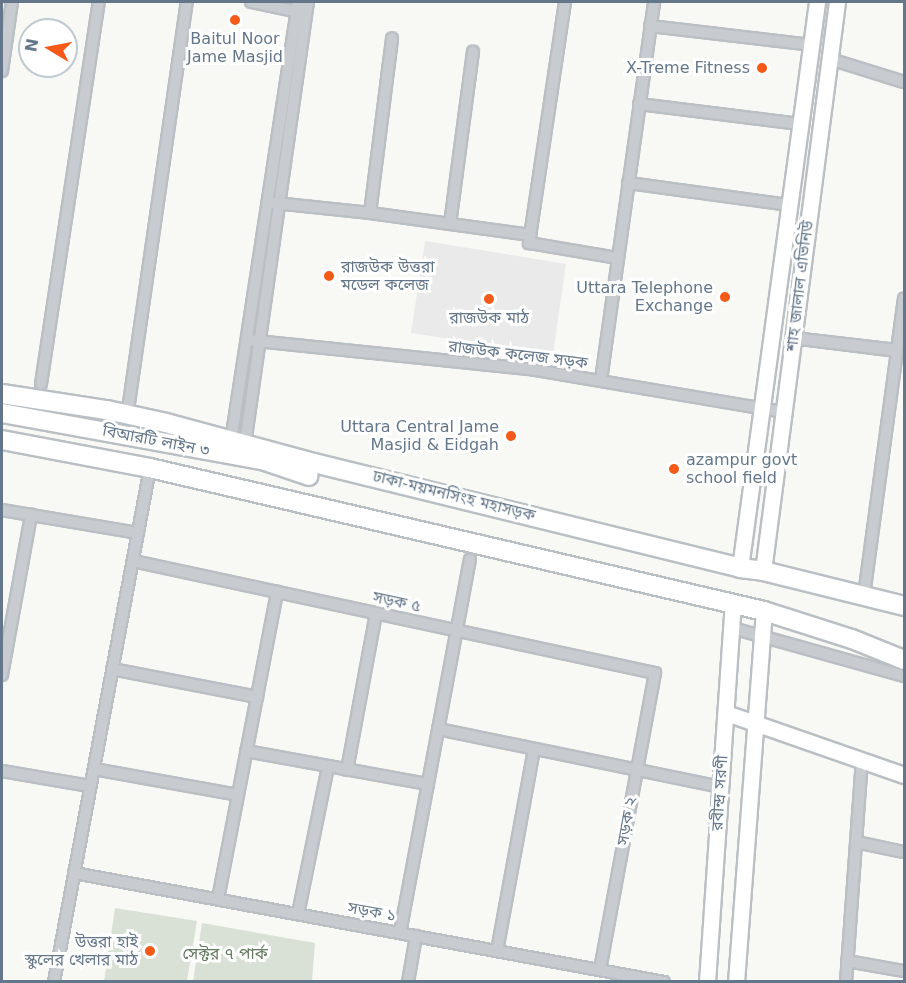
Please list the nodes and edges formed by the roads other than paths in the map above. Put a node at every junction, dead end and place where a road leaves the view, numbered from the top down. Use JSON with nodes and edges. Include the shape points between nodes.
{"nodes":[{"id":1,"x":12,"y":2,"type":"edge"},
{"id":2,"x":99,"y":2,"type":"edge"},
{"id":3,"x":187,"y":2,"type":"edge"},
{"id":4,"x":251,"y":2,"type":"edge"},
{"id":5,"x":308,"y":2,"type":"edge"},
{"id":6,"x":565,"y":2,"type":"edge"},
{"id":7,"x":654,"y":2,"type":"edge"},
{"id":8,"x":817,"y":2,"type":"edge"},
{"id":9,"x":837,"y":2,"type":"edge"},
{"id":10,"x":300,"y":9,"type":"edge"},
{"id":11,"x":650,"y":26,"type":"junction"},
{"id":12,"x":393,"y":38,"type":"dead end"},
{"id":13,"x":811,"y":45,"type":"junction"},
{"id":14,"x":473,"y":52,"type":"dead end"},
{"id":15,"x":830,"y":59,"type":"junction"},
{"id":16,"x":2,"y":66,"type":"edge"},
{"id":17,"x":904,"y":82,"type":"edge"},
{"id":18,"x":639,"y":104,"type":"junction"},
{"id":19,"x":800,"y":124,"type":"junction"},
{"id":20,"x":628,"y":183,"type":"junction"},
{"id":21,"x":268,"y":202,"type":"junction"},
{"id":22,"x":281,"y":204,"type":"junction"},
{"id":23,"x":789,"y":205,"type":"junction"},
{"id":24,"x":370,"y":213,"type":"junction"},
{"id":25,"x":450,"y":224,"type":"junction"},
{"id":26,"x":530,"y":236,"type":"junction"},
{"id":27,"x":618,"y":258,"type":"junction"},
{"id":28,"x":904,"y":298,"type":"edge"},
{"id":29,"x":799,"y":339,"type":"junction"},
{"id":30,"x":247,"y":340,"type":"junction"},
{"id":31,"x":260,"y":341,"type":"junction"},
{"id":32,"x":601,"y":380,"type":"junction"},
{"id":33,"x":893,"y":383,"type":"junction"},
{"id":34,"x":40,"y":384,"type":"dead end"},
{"id":35,"x":904,"y":384,"type":"edge"},
{"id":36,"x":2,"y":394,"type":"edge"},
{"id":37,"x":129,"y":403,"type":"dead end"},
{"id":38,"x":762,"y":409,"type":"junction"},
{"id":39,"x":783,"y":412,"type":"junction"},
{"id":40,"x":2,"y":413,"type":"edge"},
{"id":41,"x":2,"y":440,"type":"edge"},
{"id":42,"x":238,"y":442,"type":"junction"},
{"id":43,"x":150,"y":468,"type":"junction"},
{"id":44,"x":314,"y":470,"type":"junction"},
{"id":45,"x":2,"y":510,"type":"edge"},
{"id":46,"x":31,"y":515,"type":"junction"},
{"id":47,"x":138,"y":533,"type":"junction"},
{"id":48,"x":470,"y":560,"type":"dead end"},
{"id":49,"x":133,"y":561,"type":"junction"},
{"id":50,"x":740,"y":568,"type":"junction"},
{"id":51,"x":763,"y":571,"type":"junction"},
{"id":52,"x":865,"y":588,"type":"dead end"},
{"id":53,"x":277,"y":592,"type":"junction"},
{"id":54,"x":733,"y":604,"type":"junction"},
{"id":55,"x":904,"y":606,"type":"edge"},
{"id":56,"x":764,"y":611,"type":"junction"},
{"id":57,"x":376,"y":613,"type":"junction"},
{"id":58,"x":6,"y":623,"type":"edge"},
{"id":59,"x":732,"y":628,"type":"junction"},
{"id":60,"x":457,"y":631,"type":"junction"},
{"id":61,"x":762,"y":636,"type":"junction"},
{"id":62,"x":904,"y":660,"type":"edge"},
{"id":63,"x":112,"y":669,"type":"junction"},
{"id":64,"x":655,"y":673,"type":"joint"},
{"id":65,"x":2,"y":675,"type":"edge"},
{"id":66,"x":904,"y":676,"type":"edge"},
{"id":67,"x":257,"y":697,"type":"junction"},
{"id":68,"x":726,"y":713,"type":"junction"},
{"id":69,"x":756,"y":723,"type":"junction"},
{"id":70,"x":438,"y":729,"type":"junction"},
{"id":71,"x":534,"y":749,"type":"junction"},
{"id":72,"x":246,"y":751,"type":"junction"},
{"id":73,"x":862,"y":760,"type":"junction"},
{"id":74,"x":328,"y":766,"type":"junction"},
{"id":75,"x":94,"y":769,"type":"junction"},
{"id":76,"x":347,"y":770,"type":"junction"},
{"id":77,"x":637,"y":770,"type":"junction"},
{"id":78,"x":2,"y":771,"type":"edge"},
{"id":79,"x":904,"y":775,"type":"edge"},
{"id":80,"x":428,"y":784,"type":"junction"},
{"id":81,"x":90,"y":786,"type":"junction"},
{"id":82,"x":720,"y":788,"type":"junction"},
{"id":83,"x":238,"y":795,"type":"junction"},
{"id":84,"x":856,"y":842,"type":"junction"},
{"id":85,"x":904,"y":852,"type":"edge"},
{"id":86,"x":74,"y":873,"type":"junction"},
{"id":87,"x":218,"y":899,"type":"junction"},
{"id":88,"x":298,"y":914,"type":"junction"},
{"id":89,"x":400,"y":933,"type":"junction"},
{"id":90,"x":416,"y":936,"type":"junction"},
{"id":91,"x":497,"y":951,"type":"junction"},
{"id":92,"x":847,"y":961,"type":"junction"},
{"id":93,"x":600,"y":969,"type":"junction"},
{"id":94,"x":904,"y":971,"type":"edge"},
{"id":95,"x":620,"y":977,"type":"edge"},
{"id":96,"x":54,"y":981,"type":"edge"},
{"id":97,"x":408,"y":981,"type":"edge"},
{"id":98,"x":664,"y":981,"type":"edge"},
{"id":99,"x":707,"y":981,"type":"edge"},
{"id":100,"x":736,"y":981,"type":"edge"},
{"id":101,"x":846,"y":981,"type":"edge"}],
"edges":[{"from":1,"to":16,"type":"street"},
{"from":2,"to":34,"type":"street"},
{"from":3,"to":37,"type":"street"},
{"from":4,"to":10,"type":"street"},
{"from":5,"to":10,"type":"street"},
{"from":6,"to":26,"type":"street"},
{"from":7,"to":11,"type":"street"},
{"from":8,"to":13,"type":"main road","name":"শাহ জালাল এভিনিউ"},
{"from":9,"to":15,"type":"main road","name":"শাহ জালাল এভিনিউ"},
{"from":10,"to":21,"type":"street"},
{"from":10,"to":22,"type":"street"},
{"from":11,"to":13,"type":"street"},
{"from":11,"to":18,"type":"street"},
{"from":12,"to":24,"type":"street"},
{"from":13,"to":19,"type":"main road","name":"শাহ জালাল এভিনিউ"},
{"from":14,"to":25,"type":"street"},
{"from":15,"to":17,"type":"street"},
{"from":15,"to":29,"type":"main road","name":"শাহ জালাল এভিনিউ"},
{"from":18,"to":19,"type":"street"},
{"from":18,"to":20,"type":"street"},
{"from":19,"to":23,"type":"main road","name":"শাহ জালাল এভিনিউ"},
{"from":20,"to":23,"type":"street"},
{"from":20,"to":27,"type":"street"},
{"from":21,"to":22,"type":"street"},
{"from":21,"to":30,"type":"street"},
{"from":22,"to":24,"type":"street"},
{"from":22,"to":31,"type":"street"},
{"from":23,"to":38,"type":"main road","name":"শাহ জালাল এভিনিউ"},
{"from":24,"to":25,"type":"street"},
{"from":25,"to":26,"type":"street"},
{"from":26,"to":27,"type":"street","via":[[529,243]]},
{"from":27,"to":32,"type":"street"},
{"from":28,"to":29,"type":"street","via":[[897,350]]},
{"from":29,"to":33,"type":"street","via":[[897,351]]},
{"from":29,"to":39,"type":"main road","name":"শাহ জালাল এভিনিউ"},
{"from":30,"to":31,"type":"street","name":"রাজউক কলেজ সড়ক"},
{"from":30,"to":42,"type":"street"},
{"from":31,"to":32,"type":"street","name":"রাজউক কলেজ সড়ক"},
{"from":31,"to":42,"type":"street"},
{"from":32,"to":38,"type":"street","name":"রাজউক কলেজ সড়ক"},
{"from":33,"to":35,"type":"street"},
{"from":33,"to":52,"type":"street"},
{"from":36,"to":42,"type":"highway","name":"ঢাকা-ময়মনসিংহ মহাসড়ক","via":[[107,411]]},
{"from":38,"to":39,"type":"street","name":"রাজউক কলেজ সড়ক"},
{"from":38,"to":50,"type":"main road","name":"শাহ জালাল এভিনিউ"},
{"from":39,"to":51,"type":"main road","name":"শাহ জালাল এভিনিউ"},
{"from":40,"to":44,"type":"highway","name":"বিআরটি লাইন ৩"},
{"from":41,"to":43,"type":"highway"},
{"from":42,"to":44,"type":"highway","name":"ঢাকা-ময়মনসিংহ মহাসড়ক"},
{"from":43,"to":47,"type":"street"},
{"from":43,"to":54,"type":"highway"},
{"from":44,"to":50,"type":"highway","name":"ঢাকা-ময়মনসিংহ মহাসড়ক"},
{"from":45,"to":46,"type":"street"},
{"from":46,"to":47,"type":"street"},
{"from":46,"to":58,"type":"street"},
{"from":47,"to":49,"type":"street"},
{"from":48,"to":60,"type":"street"},
{"from":49,"to":53,"type":"street","name":"সড়ক ৫"},
{"from":49,"to":63,"type":"street"},
{"from":50,"to":51,"type":"highway","name":"ঢাকা-ময়মনসিংহ মহাসড়ক"},
{"from":51,"to":55,"type":"highway","name":"ঢাকা-ময়মনসিংহ মহাসড়ক"},
{"from":53,"to":57,"type":"street","name":"সড়ক ৫"},
{"from":53,"to":67,"type":"street"},
{"from":54,"to":56,"type":"highway"},
{"from":54,"to":59,"type":"main road","name":"রবীন্দ্র সরণী"},
{"from":56,"to":61,"type":"main road","name":"রবীন্দ্র সরণী"},
{"from":56,"to":62,"type":"highway"},
{"from":57,"to":60,"type":"street","name":"সড়ক ৫"},
{"from":57,"to":76,"type":"street"},
{"from":58,"to":65,"type":"street"},
{"from":59,"to":61,"type":"street"},
{"from":59,"to":68,"type":"main road","name":"রবীন্দ্র সরণী"},
{"from":60,"to":64,"type":"street","name":"সড়ক ৫"},
{"from":60,"to":70,"type":"street"},
{"from":61,"to":66,"type":"street"},
{"from":61,"to":69,"type":"main road","name":"রবীন্দ্র সরণী"},
{"from":63,"to":67,"type":"street"},
{"from":63,"to":75,"type":"street"},
{"from":64,"to":77,"type":"street","name":"সড়ক ২"},
{"from":67,"to":72,"type":"street"},
{"from":68,"to":69,"type":"main road"},
{"from":68,"to":82,"type":"main road","name":"রবীন্দ্র সরণী"},
{"from":69,"to":73,"type":"main road"},
{"from":69,"to":100,"type":"main road","name":"রবীন্দ্র সরণী"},
{"from":70,"to":71,"type":"street"},
{"from":70,"to":80,"type":"street"},
{"from":71,"to":77,"type":"street"},
{"from":71,"to":91,"type":"street"},
{"from":72,"to":74,"type":"street"},
{"from":72,"to":83,"type":"street"},
{"from":73,"to":79,"type":"main road"},
{"from":73,"to":84,"type":"street"},
{"from":74,"to":76,"type":"street"},
{"from":74,"to":88,"type":"street"},
{"from":75,"to":81,"type":"street"},
{"from":75,"to":83,"type":"street"},
{"from":76,"to":80,"type":"street"},
{"from":77,"to":82,"type":"street"},
{"from":77,"to":93,"type":"street","name":"সড়ক ২"},
{"from":78,"to":81,"type":"street"},
{"from":80,"to":89,"type":"street"},
{"from":81,"to":86,"type":"street"},
{"from":82,"to":99,"type":"main road","name":"রবীন্দ্র সরণী"},
{"from":83,"to":87,"type":"street"},
{"from":84,"to":85,"type":"street"},
{"from":84,"to":92,"type":"street"},
{"from":86,"to":87,"type":"street","name":"সড়ক ১"},
{"from":86,"to":96,"type":"street"},
{"from":87,"to":88,"type":"street","name":"সড়ক ১"},
{"from":88,"to":89,"type":"street","name":"সড়ক ১"},
{"from":89,"to":90,"type":"street","name":"সড়ক ১"},
{"from":90,"to":91,"type":"street","name":"সড়ক ১"},
{"from":90,"to":97,"type":"street"},
{"from":91,"to":93,"type":"street","name":"সড়ক ১"},
{"from":92,"to":94,"type":"street"},
{"from":92,"to":101,"type":"street"},
{"from":93,"to":95,"type":"street","name":"সড়ক ১"},
{"from":95,"to":98,"type":"street","name":"সড়ক ১"}]}
